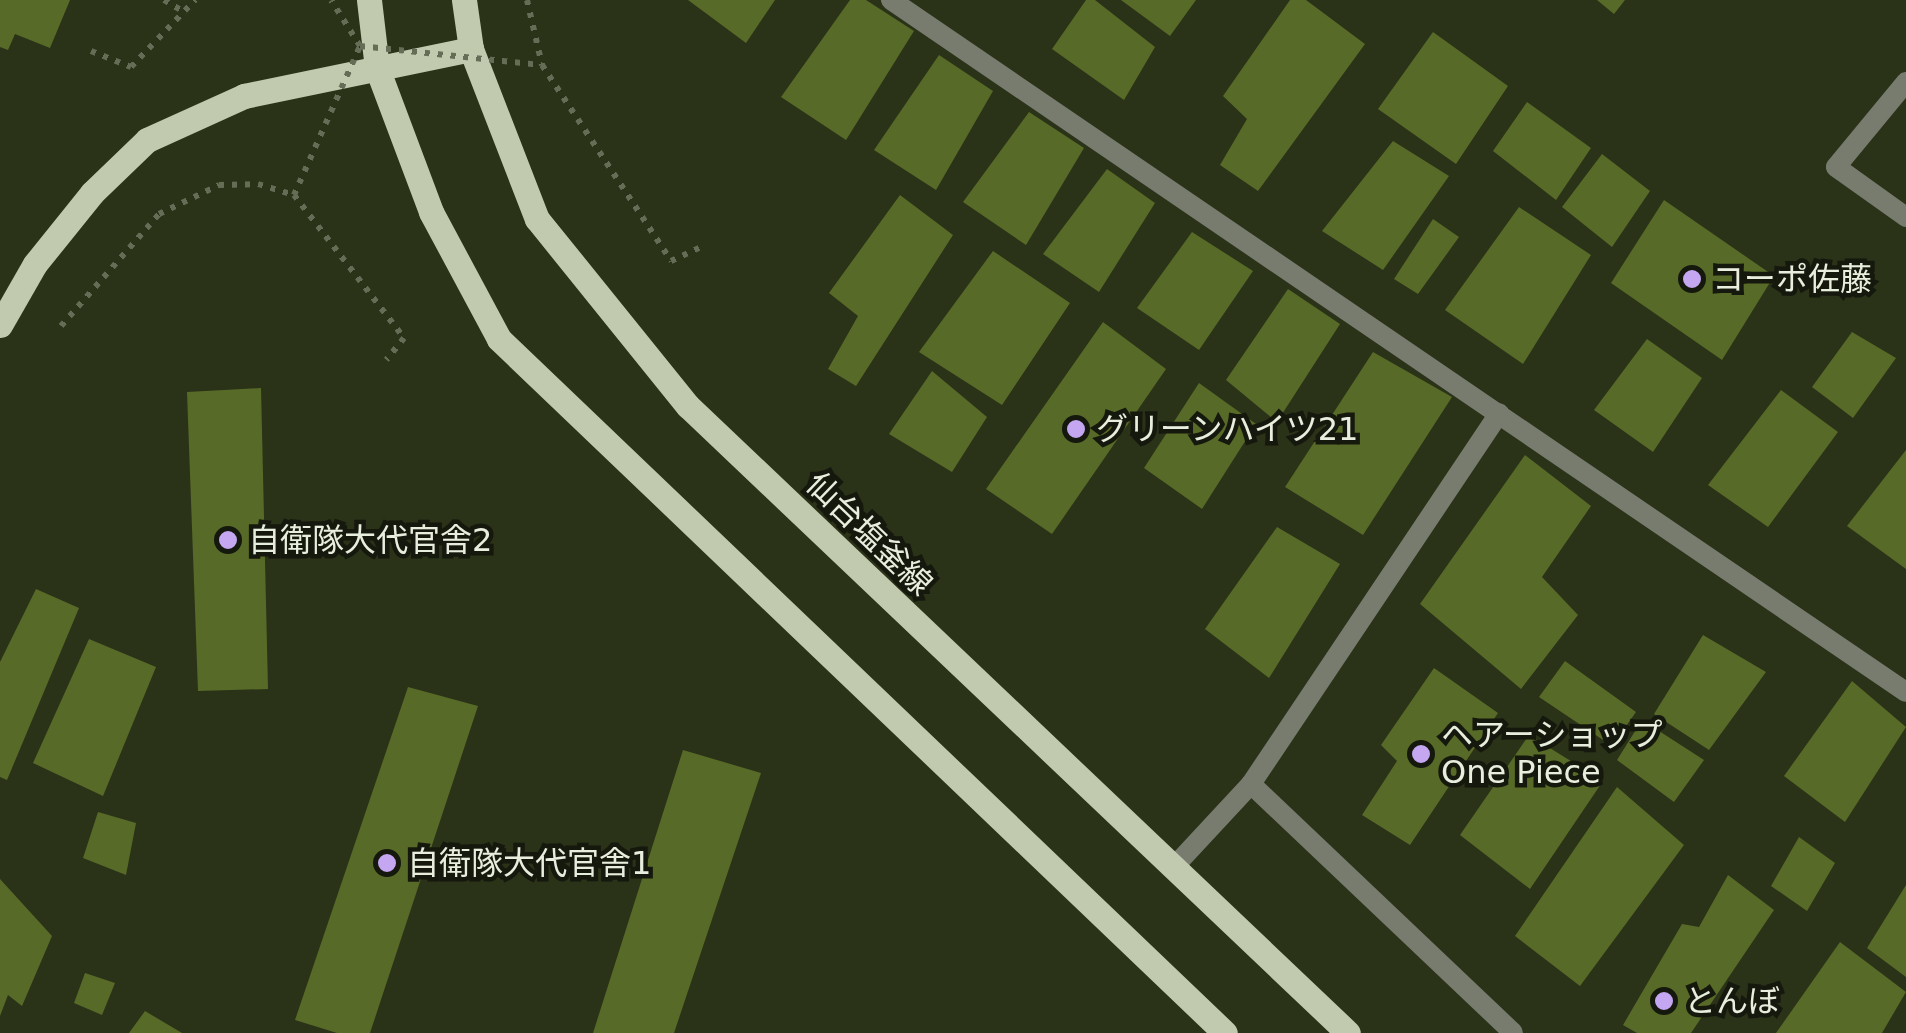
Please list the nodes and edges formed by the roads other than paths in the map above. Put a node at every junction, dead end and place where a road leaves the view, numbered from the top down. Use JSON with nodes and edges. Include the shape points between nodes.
{"nodes":[{"id":1,"x":369,"y":0,"type":"edge"},
{"id":2,"x":464,"y":0,"type":"edge"},
{"id":3,"x":891,"y":0,"type":"edge"},
{"id":4,"x":471,"y":48,"type":"junction"},
{"id":5,"x":377,"y":68,"type":"junction"},
{"id":6,"x":1906,"y":82,"type":"edge"},
{"id":7,"x":1906,"y":217,"type":"edge"},
{"id":8,"x":0,"y":325,"type":"edge"},
{"id":9,"x":1500,"y":413,"type":"junction"},
{"id":10,"x":1906,"y":692,"type":"edge"},
{"id":11,"x":1252,"y":784,"type":"junction"},
{"id":12,"x":1172,"y":869,"type":"junction"},
{"id":13,"x":1225,"y":1033,"type":"edge"},
{"id":14,"x":1348,"y":1033,"type":"edge"},
{"id":15,"x":1513,"y":1033,"type":"edge"}],
"edges":[{"from":1,"to":5,"type":"main road"},
{"from":2,"to":4,"type":"main road","name":"仙台塩釜線"},
{"from":3,"to":9,"type":"street"},
{"from":4,"to":5,"type":"main road"},
{"from":4,"to":12,"type":"main road","name":"仙台塩釜線","via":[[537,219],[688,406]]},
{"from":5,"to":8,"type":"main road","via":[[244,96],[147,140],[34,264]]},
{"from":5,"to":13,"type":"main road","via":[[431,212],[499,339]]},
{"from":6,"to":7,"type":"street","via":[[1836,167]]},
{"from":9,"to":10,"type":"street"},
{"from":9,"to":11,"type":"street"},
{"from":11,"to":12,"type":"street"},
{"from":11,"to":15,"type":"street"},
{"from":12,"to":14,"type":"main road","name":"仙台塩釜線"}]}
